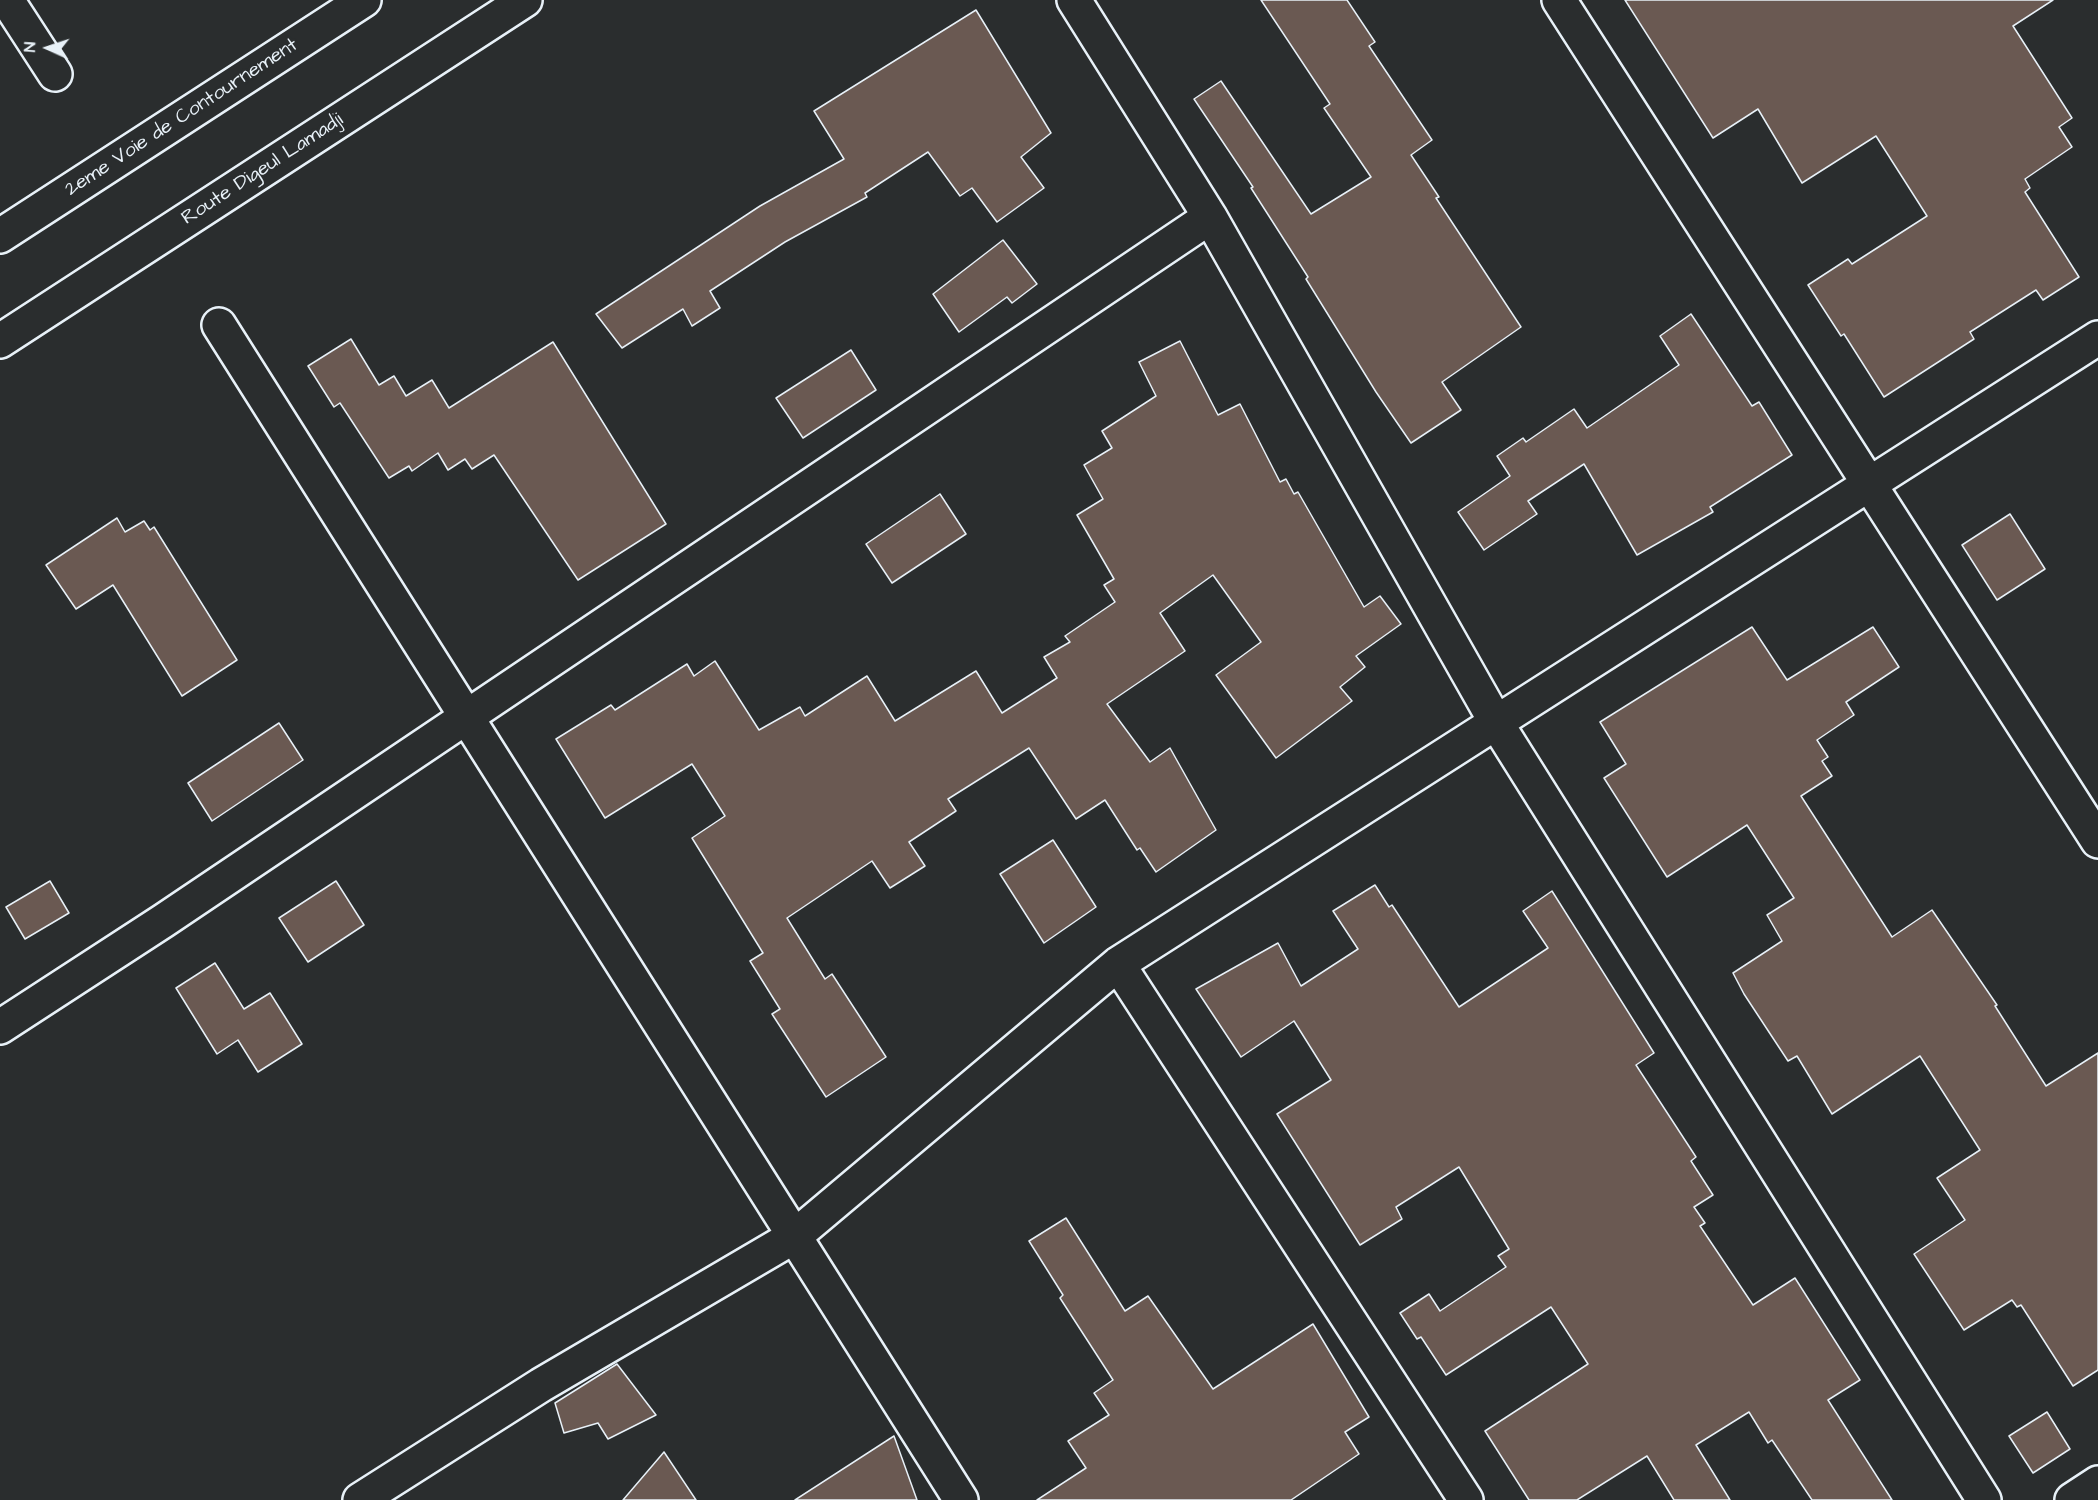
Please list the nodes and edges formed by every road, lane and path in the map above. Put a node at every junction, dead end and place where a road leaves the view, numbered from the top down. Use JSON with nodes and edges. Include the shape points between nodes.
{"nodes":[{"id":1,"x":7,"y":0,"type":"edge"},
{"id":2,"x":364,"y":0,"type":"edge"},
{"id":3,"x":525,"y":0,"type":"edge"},
{"id":4,"x":1074,"y":0,"type":"edge"},
{"id":5,"x":1558,"y":0,"type":"edge"},
{"id":6,"x":56,"y":74,"type":"dead end"},
{"id":7,"x":1210,"y":217,"type":"junction"},
{"id":8,"x":0,"y":236,"type":"edge"},
{"id":9,"x":219,"y":325,"type":"dead end"},
{"id":10,"x":2098,"y":338,"type":"edge"},
{"id":11,"x":0,"y":341,"type":"edge"},
{"id":12,"x":1868,"y":483,"type":"junction"},
{"id":13,"x":467,"y":717,"type":"junction"},
{"id":14,"x":1497,"y":724,"type":"junction"},
{"id":15,"x":2098,"y":841,"type":"edge"},
{"id":16,"x":1118,"y":964,"type":"junction"},
{"id":17,"x":0,"y":1027,"type":"edge"},
{"id":18,"x":795,"y":1236,"type":"junction"},
{"id":19,"x":2098,"y":1483,"type":"edge"},
{"id":20,"x":380,"y":1494,"type":"edge"},
{"id":21,"x":961,"y":1500,"type":"edge"},
{"id":22,"x":1466,"y":1500,"type":"edge"},
{"id":23,"x":1984,"y":1500,"type":"edge"},
{"id":24,"x":2072,"y":1500,"type":"edge"}],
"edges":[{"from":1,"to":6,"type":"street"},
{"from":2,"to":8,"type":"street","name":"2eme Voie de Contournement"},
{"from":3,"to":11,"type":"street","name":"Route Digeul Lamadji"},
{"from":4,"to":7,"type":"street"},
{"from":5,"to":12,"type":"street"},
{"from":7,"to":13,"type":"street"},
{"from":7,"to":14,"type":"street"},
{"from":9,"to":13,"type":"street"},
{"from":10,"to":12,"type":"street"},
{"from":12,"to":14,"type":"street"},
{"from":12,"to":15,"type":"street"},
{"from":13,"to":17,"type":"street"},
{"from":13,"to":18,"type":"street"},
{"from":14,"to":16,"type":"street"},
{"from":14,"to":23,"type":"street"},
{"from":16,"to":18,"type":"street"},
{"from":16,"to":22,"type":"street"},
{"from":18,"to":20,"type":"street","via":[[542,1385]]},
{"from":18,"to":21,"type":"street"},
{"from":19,"to":24,"type":"street"}]}
